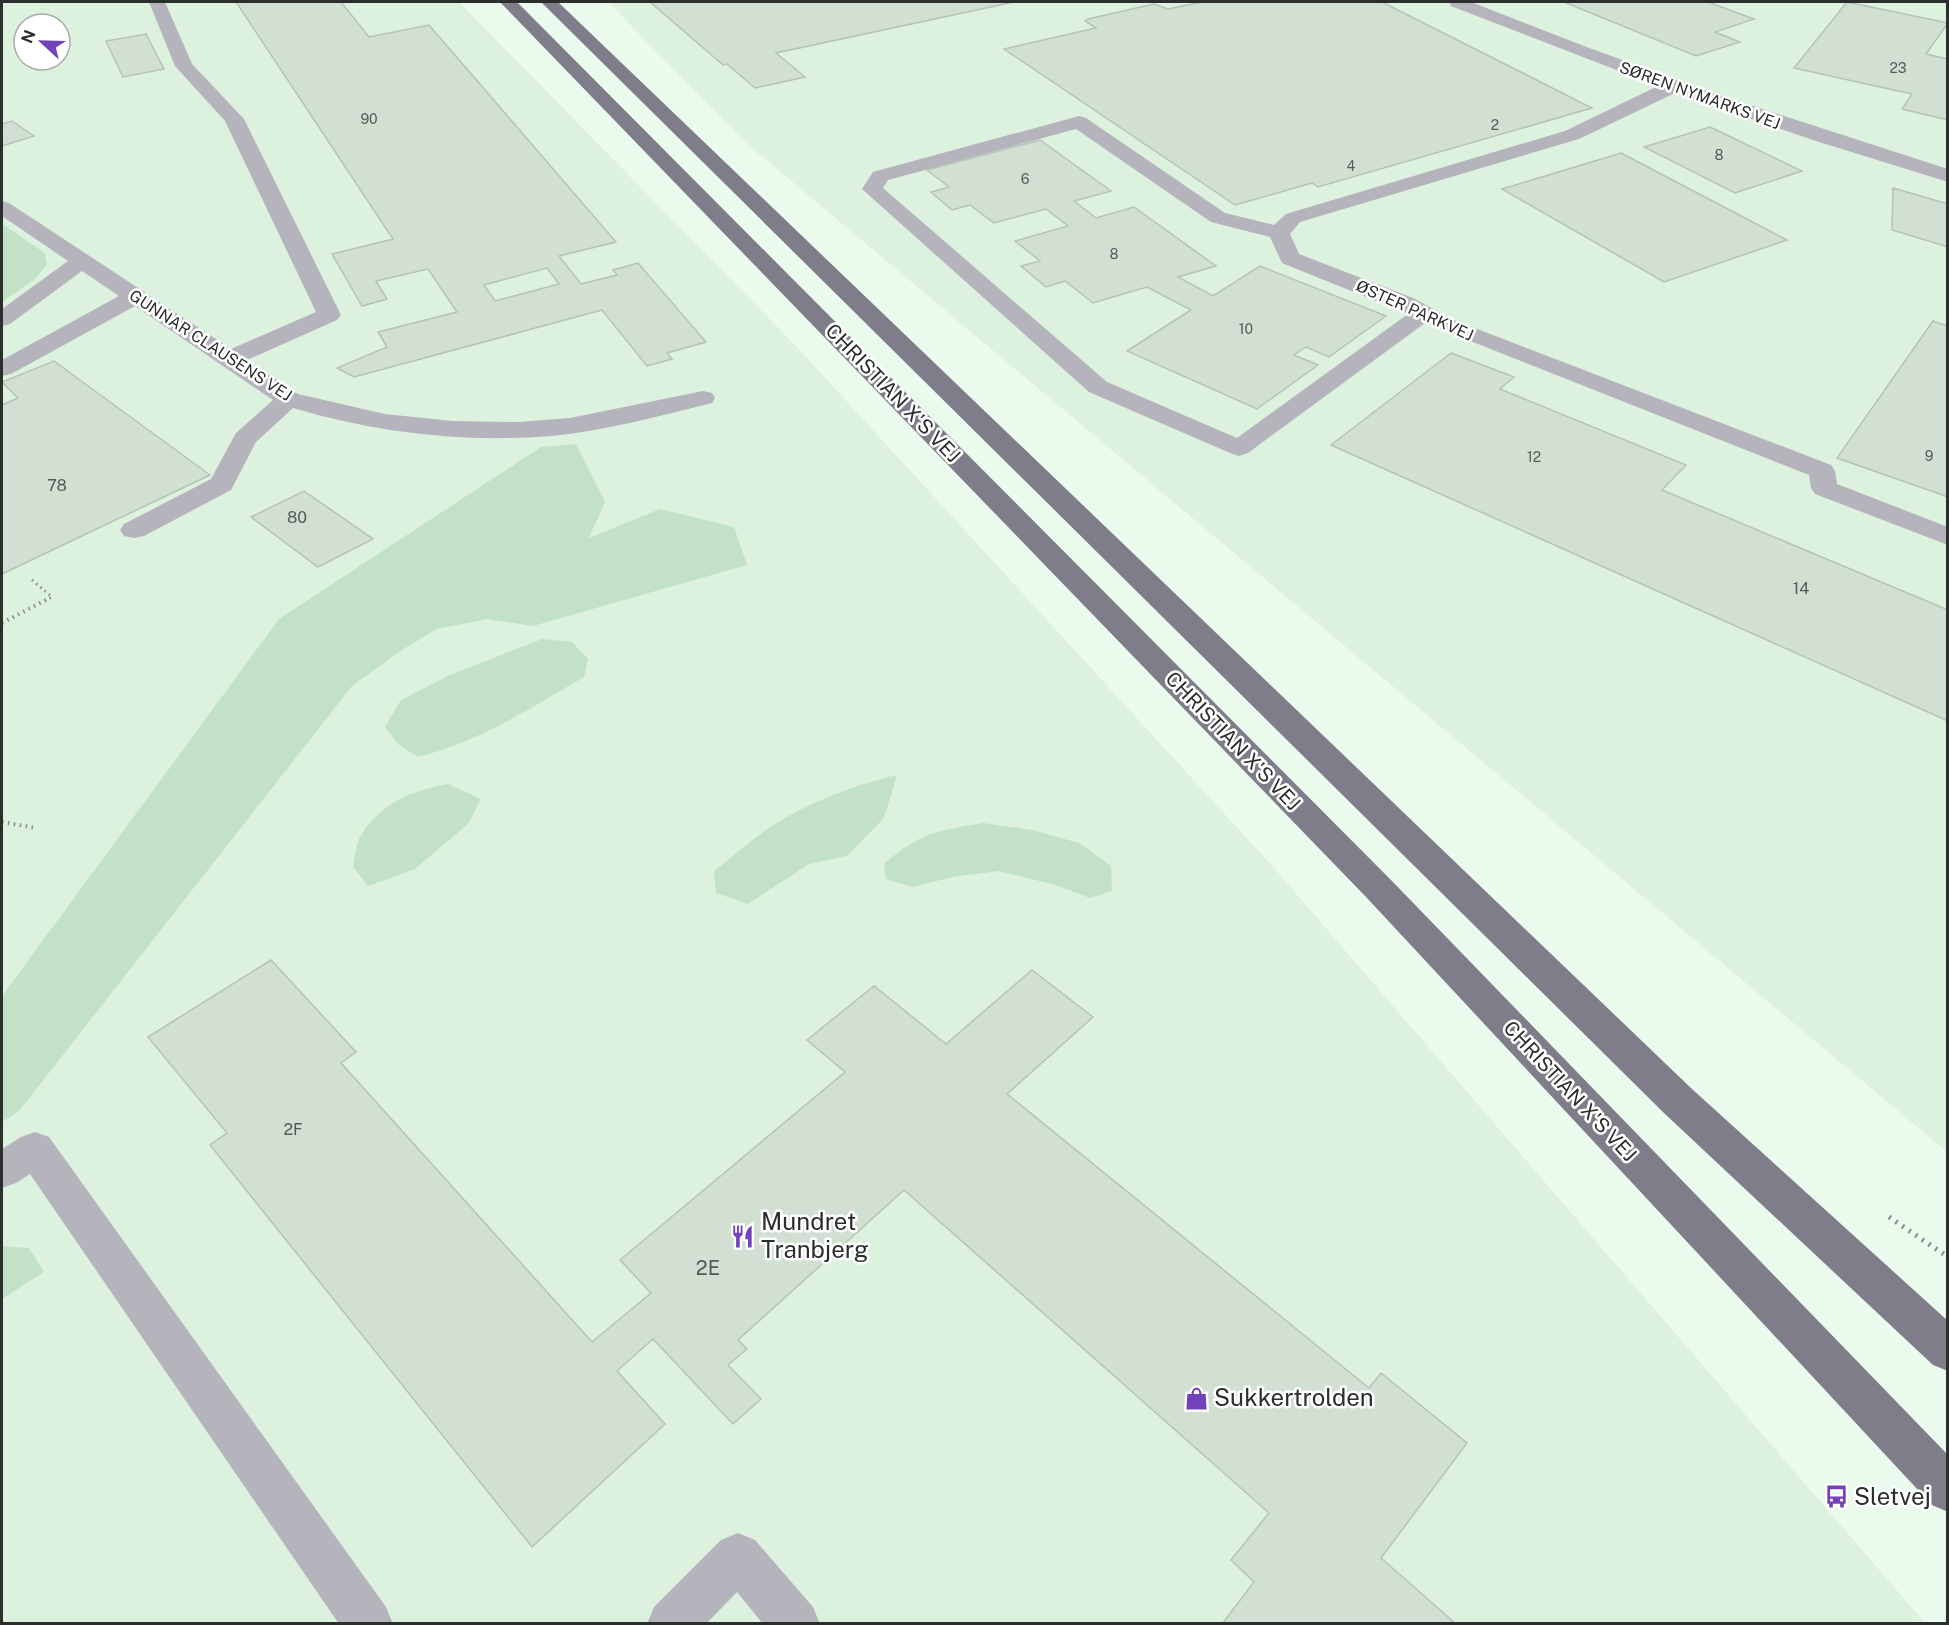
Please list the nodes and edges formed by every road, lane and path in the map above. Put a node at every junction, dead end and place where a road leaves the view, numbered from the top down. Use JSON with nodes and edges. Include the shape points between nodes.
{"nodes":[{"id":1,"x":157,"y":2,"type":"edge"},
{"id":2,"x":508,"y":2,"type":"edge"},
{"id":3,"x":549,"y":2,"type":"edge"},
{"id":4,"x":1457,"y":2,"type":"edge"},
{"id":5,"x":1674,"y":86,"type":"junction"},
{"id":6,"x":1947,"y":176,"type":"edge"},
{"id":7,"x":2,"y":207,"type":"edge"},
{"id":8,"x":1279,"y":233,"type":"junction"},
{"id":9,"x":83,"y":261,"type":"junction"},
{"id":10,"x":136,"y":296,"type":"junction"},
{"id":11,"x":1424,"y":313,"type":"junction"},
{"id":12,"x":2,"y":319,"type":"edge"},
{"id":13,"x":231,"y":358,"type":"junction"},
{"id":14,"x":2,"y":369,"type":"edge"},
{"id":15,"x":703,"y":398,"type":"dead end"},
{"id":16,"x":289,"y":399,"type":"junction"},
{"id":17,"x":134,"y":530,"type":"dead end"},
{"id":18,"x":1947,"y":537,"type":"edge"},
{"id":19,"x":32,"y":580,"type":"dead end"},
{"id":20,"x":2,"y":623,"type":"edge"},
{"id":21,"x":2,"y":822,"type":"edge"},
{"id":22,"x":36,"y":828,"type":"dead end"},
{"id":23,"x":2,"y":1170,"type":"edge"},
{"id":24,"x":1947,"y":1350,"type":"edge"},
{"id":25,"x":1947,"y":1489,"type":"edge"},
{"id":26,"x":369,"y":1623,"type":"edge"},
{"id":27,"x":671,"y":1623,"type":"edge"},
{"id":28,"x":796,"y":1623,"type":"edge"}],
"edges":[{"from":1,"to":13,"type":"street","via":[[184,66],[234,119],[329,315]]},
{"from":2,"to":25,"type":"main road","name":"CHRISTIAN X'S VEJ","via":[[1370,881]]},
{"from":3,"to":24,"type":"main road","name":"CHRISTIAN X'S VEJ","via":[[1678,1101]]},
{"from":4,"to":5,"type":"street","name":"SØREN NYMARKS VEJ"},
{"from":5,"to":6,"type":"street","name":"SØREN NYMARKS VEJ"},
{"from":5,"to":8,"type":"street","via":[[1572,135],[1293,218]]},
{"from":7,"to":9,"type":"street","name":"GUNNAR CLAUSENS VEJ"},
{"from":8,"to":11,"type":"street","name":"ØSTER PARKVEJ","via":[[1290,258]]},
{"from":8,"to":11,"type":"street","via":[[1218,218],[1079,122],[880,176],[872,189],[1098,387],[1239,448]]},
{"from":9,"to":10,"type":"street","name":"GUNNAR CLAUSENS VEJ"},
{"from":9,"to":12,"type":"street"},
{"from":10,"to":13,"type":"street","name":"GUNNAR CLAUSENS VEJ"},
{"from":10,"to":14,"type":"street"},
{"from":11,"to":18,"type":"street","name":"ØSTER PARKVEJ","via":[[1446,325],[1822,471],[1824,488]]},
{"from":13,"to":16,"type":"street","name":"GUNNAR CLAUSENS VEJ"},
{"from":15,"to":16,"type":"street","name":"GUNNAR CLAUSENS VEJ","via":[[613,419],[550,428],[410,425]]},
{"from":16,"to":17,"type":"street","via":[[245,438],[222,484]]},
{"from":19,"to":20,"type":"path","via":[[52,597]]},
{"from":21,"to":22,"type":"path"},
{"from":23,"to":26,"type":"street","via":[[35,1149]]},
{"from":27,"to":28,"type":"street","via":[[738,1557]]}]}
